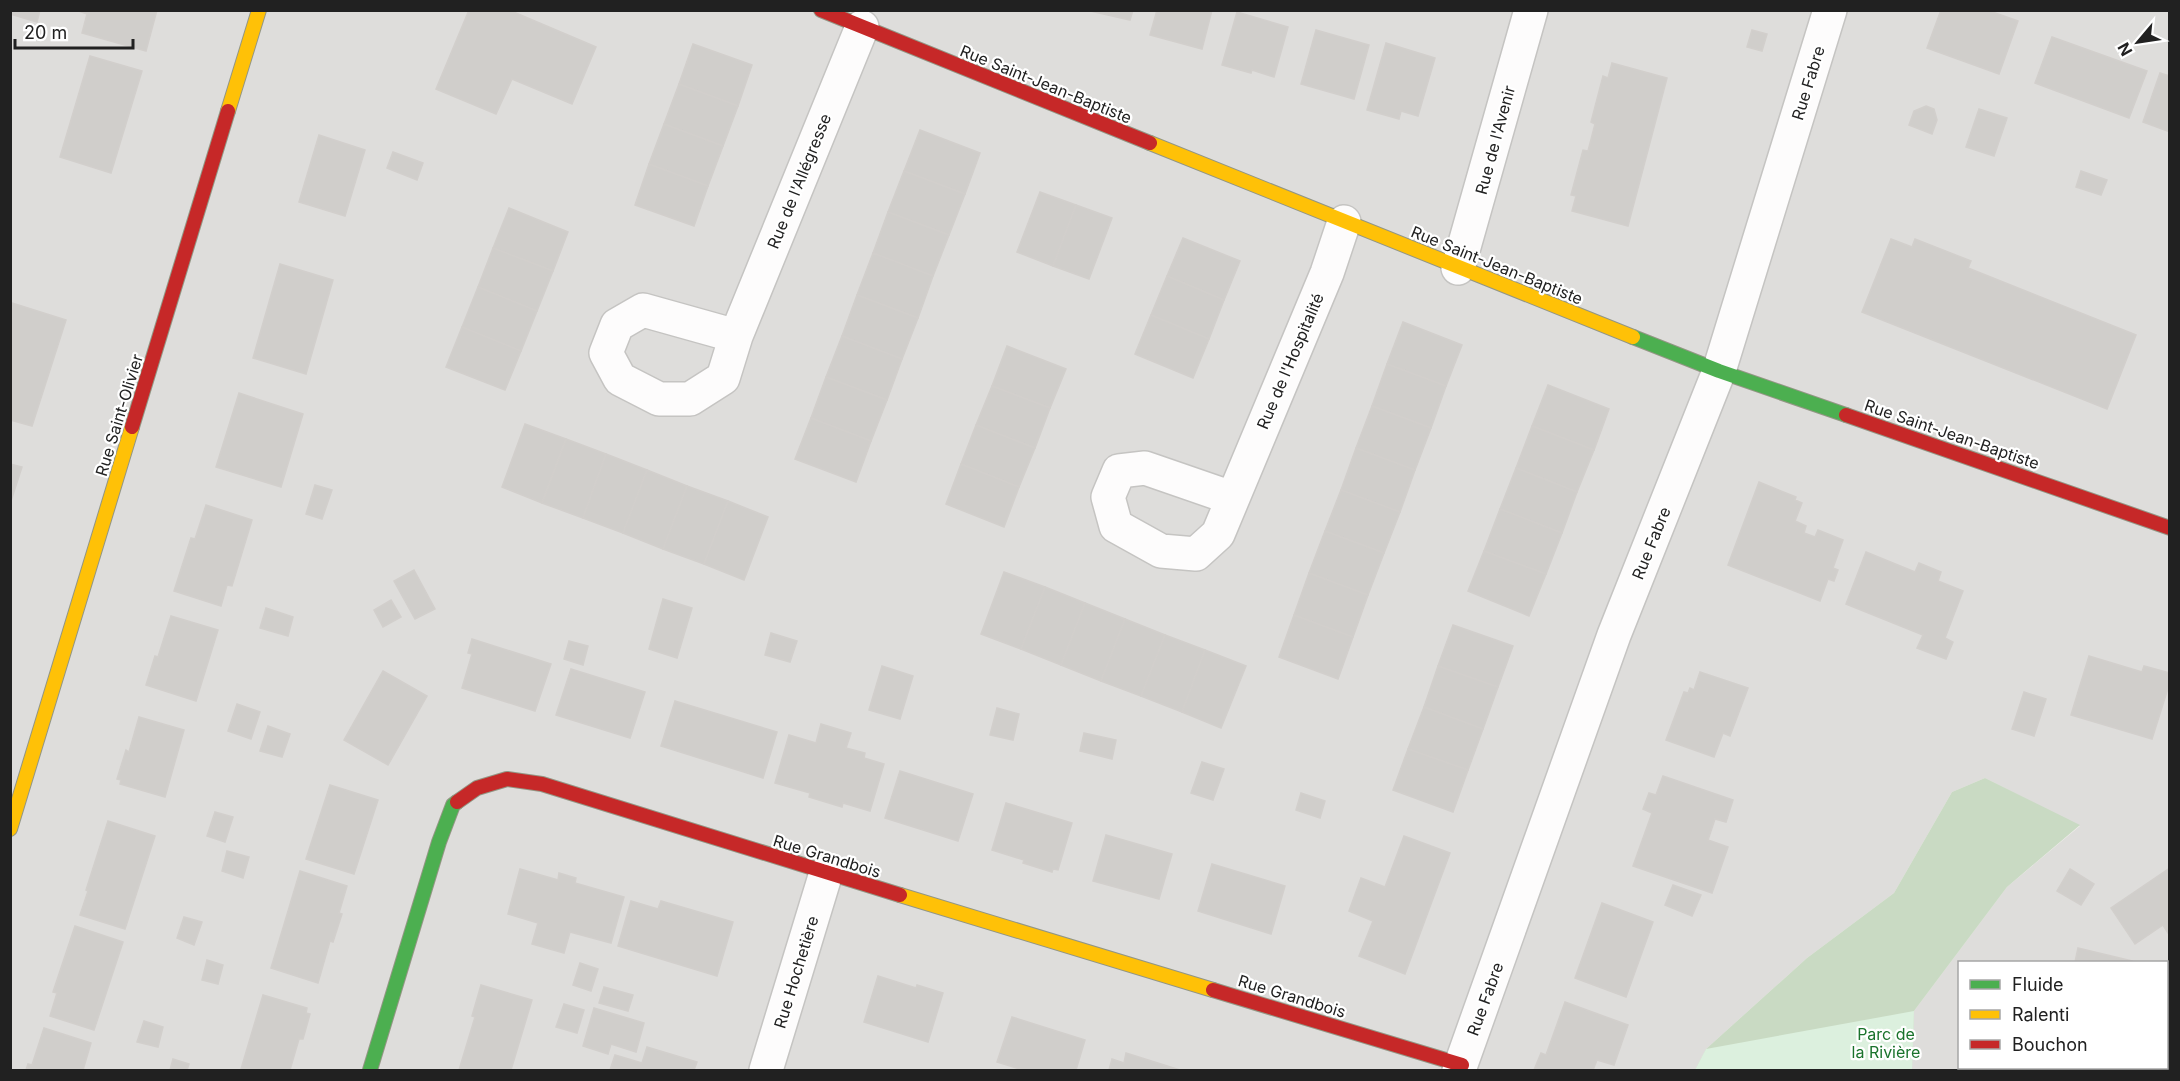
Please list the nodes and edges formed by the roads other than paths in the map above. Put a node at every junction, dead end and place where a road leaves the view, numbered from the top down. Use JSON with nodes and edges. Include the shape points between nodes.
{"nodes":[{"id":1,"x":260,"y":10,"type":"edge"},
{"id":2,"x":821,"y":10,"type":"edge"},
{"id":3,"x":1531,"y":10,"type":"edge"},
{"id":4,"x":1830,"y":10,"type":"edge"},
{"id":5,"x":862,"y":27,"type":"junction"},
{"id":6,"x":1344,"y":222,"type":"junction"},
{"id":7,"x":1458,"y":268,"type":"junction"},
{"id":8,"x":736,"y":336,"type":"dead end"},
{"id":9,"x":1719,"y":371,"type":"junction"},
{"id":10,"x":1232,"y":498,"type":"dead end"},
{"id":11,"x":2169,"y":528,"type":"edge"},
{"id":12,"x":10,"y":829,"type":"edge"},
{"id":13,"x":826,"y":873,"type":"junction"},
{"id":14,"x":1460,"y":1068,"type":"edge"},
{"id":15,"x":370,"y":1071,"type":"edge"},
{"id":16,"x":766,"y":1071,"type":"edge"}],
"edges":[{"from":1,"to":12,"type":"street","name":"Rue Saint-Olivier"},
{"from":2,"to":5,"type":"street","name":"Rue Saint-Jean-Baptiste"},
{"from":3,"to":7,"type":"street","name":"Rue de l'Avenir"},
{"from":4,"to":9,"type":"street","name":"Rue Fabre"},
{"from":5,"to":6,"type":"street","name":"Rue Saint-Jean-Baptiste"},
{"from":5,"to":8,"type":"street","name":"Rue de l'Allégresse"},
{"from":6,"to":7,"type":"street","name":"Rue Saint-Jean-Baptiste"},
{"from":6,"to":10,"type":"street","name":"Rue de l'Hospitalité","via":[[1327,273]]},
{"from":7,"to":9,"type":"street","name":"Rue Saint-Jean-Baptiste"},
{"from":9,"to":11,"type":"street","name":"Rue Saint-Jean-Baptiste"},
{"from":9,"to":14,"type":"street","name":"Rue Fabre","via":[[1614,635]]},
{"from":13,"to":14,"type":"street","name":"Rue Grandbois"},
{"from":13,"to":15,"type":"street","name":"Rue Grandbois","via":[[542,784],[507,779],[477,788],[453,805],[439,842]]},
{"from":13,"to":16,"type":"street","name":"Rue Hochetière"}]}
